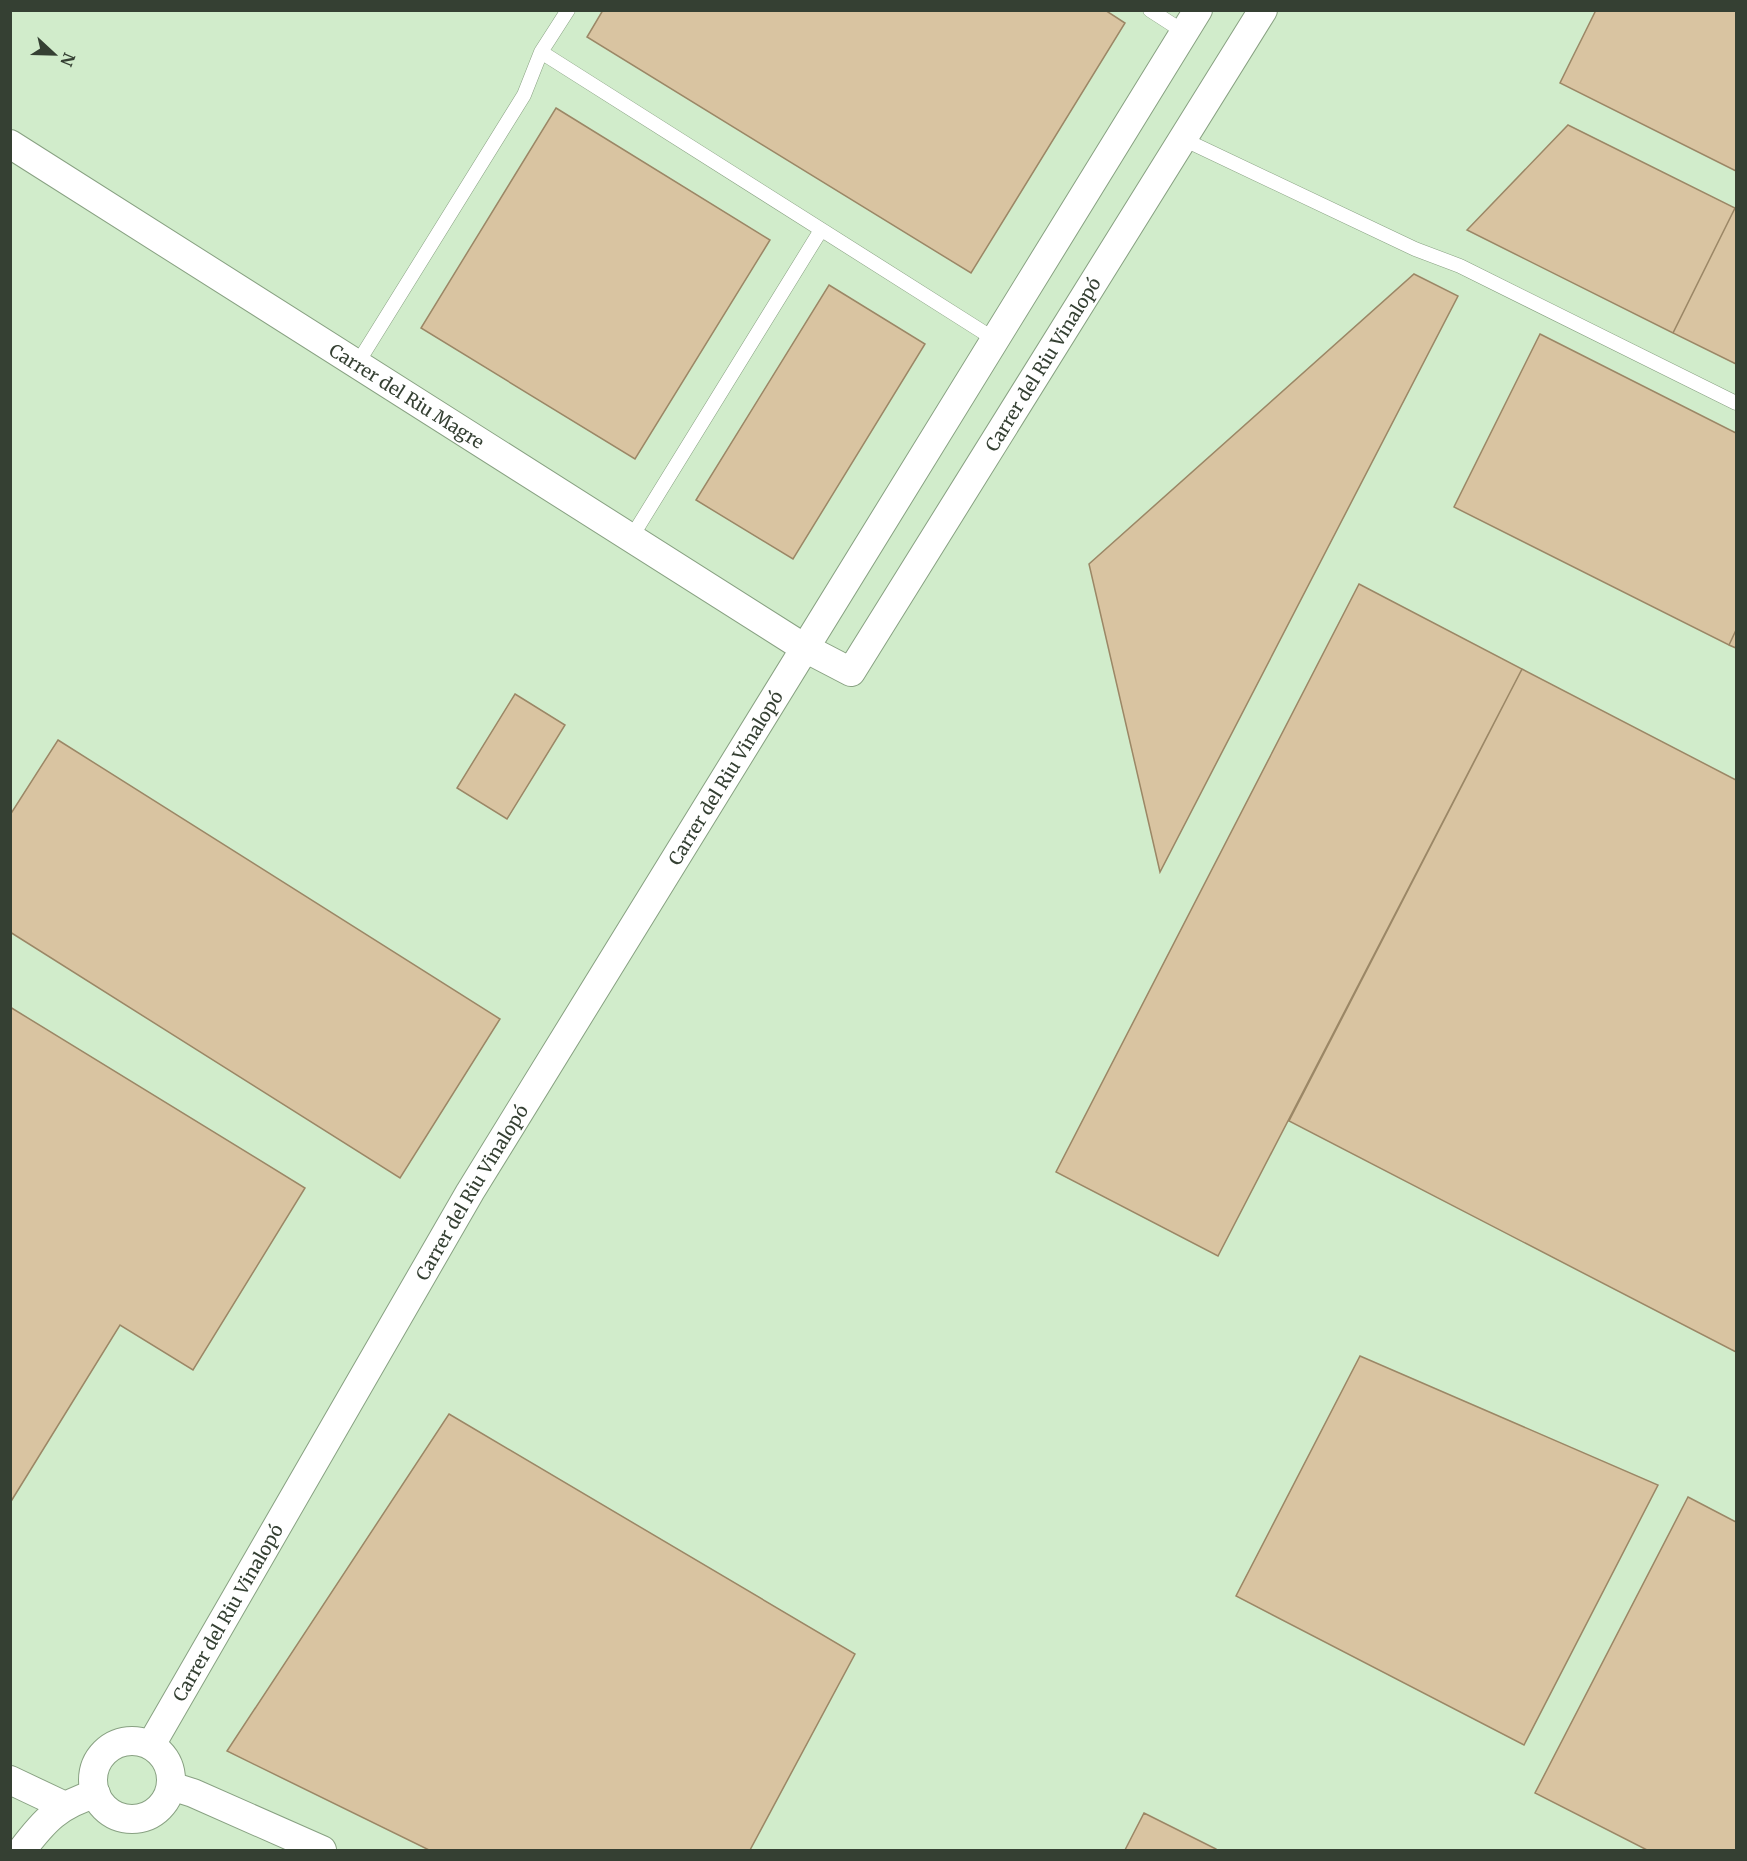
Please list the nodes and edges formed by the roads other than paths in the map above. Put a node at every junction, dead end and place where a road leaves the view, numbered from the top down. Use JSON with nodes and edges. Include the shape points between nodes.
{"nodes":[{"id":1,"x":568,"y":10,"type":"edge"},
{"id":2,"x":1150,"y":10,"type":"edge"},
{"id":3,"x":1263,"y":10,"type":"edge"},
{"id":4,"x":1191,"y":21,"type":"edge"},
{"id":5,"x":541,"y":52,"type":"junction"},
{"id":6,"x":1183,"y":139,"type":"junction"},
{"id":7,"x":10,"y":144,"type":"edge"},
{"id":8,"x":821,"y":230,"type":"junction"},
{"id":9,"x":994,"y":339,"type":"junction"},
{"id":10,"x":357,"y":364,"type":"junction"},
{"id":11,"x":1737,"y":403,"type":"edge"},
{"id":12,"x":631,"y":538,"type":"junction"},
{"id":13,"x":803,"y":647,"type":"junction"},
{"id":14,"x":151,"y":1745,"type":"junction"},
{"id":15,"x":10,"y":1780,"type":"edge"},
{"id":16,"x":171,"y":1786,"type":"junction"},
{"id":17,"x":96,"y":1794,"type":"junction"},
{"id":18,"x":65,"y":1806,"type":"junction"},
{"id":19,"x":22,"y":1851,"type":"edge"},
{"id":20,"x":322,"y":1851,"type":"edge"}],
"edges":[{"from":1,"to":5,"type":"lane"},
{"from":2,"to":4,"type":"lane"},
{"from":3,"to":6,"type":"street","name":"Carrer del Riu Vinalopó"},
{"from":4,"to":9,"type":"street","name":"Carrer del Riu Vinalopó"},
{"from":5,"to":8,"type":"lane"},
{"from":5,"to":10,"type":"lane","via":[[524,95]]},
{"from":6,"to":11,"type":"lane","via":[[1415,249],[1460,266]]},
{"from":6,"to":13,"type":"street","name":"Carrer del Riu Vinalopó","via":[[851,672]]},
{"from":7,"to":10,"type":"street","name":"Carrer del Riu Magre"},
{"from":8,"to":9,"type":"lane"},
{"from":8,"to":12,"type":"lane"},
{"from":9,"to":13,"type":"street","name":"Carrer del Riu Vinalopó"},
{"from":10,"to":12,"type":"street","name":"Carrer del Riu Magre"},
{"from":12,"to":13,"type":"street","name":"Carrer del Riu Magre"},
{"from":13,"to":14,"type":"street","name":"Carrer del Riu Vinalopó","via":[[470,1192]]},
{"from":14,"to":16,"type":"street","via":[[168,1764]]},
{"from":14,"to":17,"type":"street","via":[[126,1741],[104,1753],[93,1776]]},
{"from":15,"to":18,"type":"street"},
{"from":16,"to":17,"type":"street","via":[[165,1802],[156,1811],[132,1819],[108,1811]]},
{"from":16,"to":20,"type":"street"},
{"from":17,"to":18,"type":"street"},
{"from":18,"to":19,"type":"street","via":[[41,1825]]}]}
